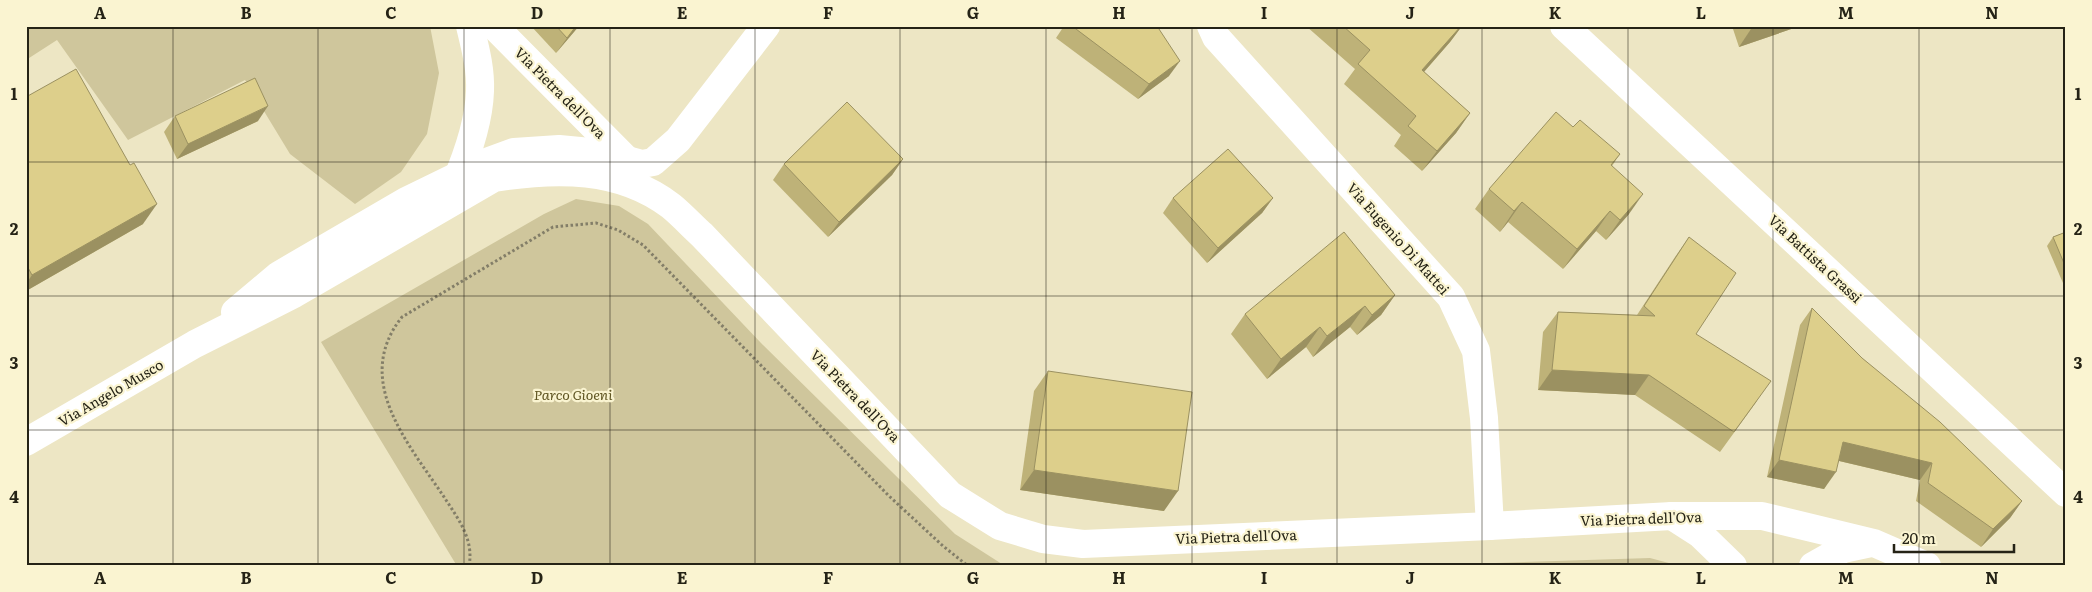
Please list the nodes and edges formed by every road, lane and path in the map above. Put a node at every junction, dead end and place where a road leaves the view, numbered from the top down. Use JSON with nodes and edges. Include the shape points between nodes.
{"nodes":[{"id":1,"x":470,"y":26,"type":"edge"},
{"id":2,"x":494,"y":26,"type":"edge"},
{"id":3,"x":766,"y":26,"type":"edge"},
{"id":4,"x":1211,"y":26,"type":"edge"},
{"id":5,"x":1564,"y":26,"type":"edge"},
{"id":6,"x":678,"y":140,"type":"junction"},
{"id":7,"x":627,"y":160,"type":"junction"},
{"id":8,"x":459,"y":173,"type":"junction"},
{"id":9,"x":445,"y":206,"type":"junction"},
{"id":10,"x":671,"y":206,"type":"junction"},
{"id":11,"x":195,"y":344,"type":"junction"},
{"id":12,"x":26,"y":442,"type":"edge"},
{"id":13,"x":2066,"y":493,"type":"edge"},
{"id":14,"x":1672,"y":516,"type":"junction"},
{"id":15,"x":1490,"y":526,"type":"junction"},
{"id":16,"x":1874,"y":543,"type":"junction"},
{"id":17,"x":469,"y":566,"type":"edge"},
{"id":18,"x":968,"y":566,"type":"edge"},
{"id":19,"x":1733,"y":566,"type":"edge"},
{"id":20,"x":1813,"y":566,"type":"edge"},
{"id":21,"x":1927,"y":566,"type":"edge"}],
"edges":[{"from":1,"to":8,"type":"main road","via":[[480,91],[475,121]]},
{"from":2,"to":7,"type":"main road","name":"Via Pietra dell'Ova"},
{"from":3,"to":6,"type":"main road"},
{"from":4,"to":15,"type":"main road","name":"Via Eugenio Di Mattei","via":[[1216,37],[1451,297],[1476,351],[1484,418]]},
{"from":5,"to":13,"type":"main road","name":"Via Battista Grassi"},
{"from":6,"to":7,"type":"main road","via":[[653,162],[642,164]]},
{"from":6,"to":10,"type":"main road","via":[[663,171],[662,186]]},
{"from":7,"to":8,"type":"main road","via":[[592,152],[530,150],[514,152]]},
{"from":8,"to":9,"type":"main road"},
{"from":8,"to":11,"type":"main road","via":[[279,275]]},
{"from":9,"to":10,"type":"main road","via":[[494,178],[529,172],[571,171],[604,175],[637,185]]},
{"from":9,"to":11,"type":"main road","via":[[294,294]]},
{"from":10,"to":15,"type":"main road","name":"Via Pietra dell'Ova","via":[[950,495],[1000,526],[1043,539],[1083,544]]},
{"from":11,"to":12,"type":"main road","name":"Via Angelo Musco"},
{"from":14,"to":15,"type":"main road","name":"Via Pietra dell'Ova"},
{"from":14,"to":16,"type":"main road","name":"Via Pietra dell'Ova","via":[[1762,516]]},
{"from":14,"to":19,"type":"main road","via":[[1700,534]]},
{"from":16,"to":20,"type":"main road","via":[[1843,549]]},
{"from":16,"to":21,"type":"main road","name":"Via Pietra dell'Ova"},
{"from":17,"to":18,"type":"path","via":[[465,529],[394,421],[381,379],[382,351],[390,332],[402,317],[553,227],[596,223],[618,230],[643,244],[888,496]]}]}
